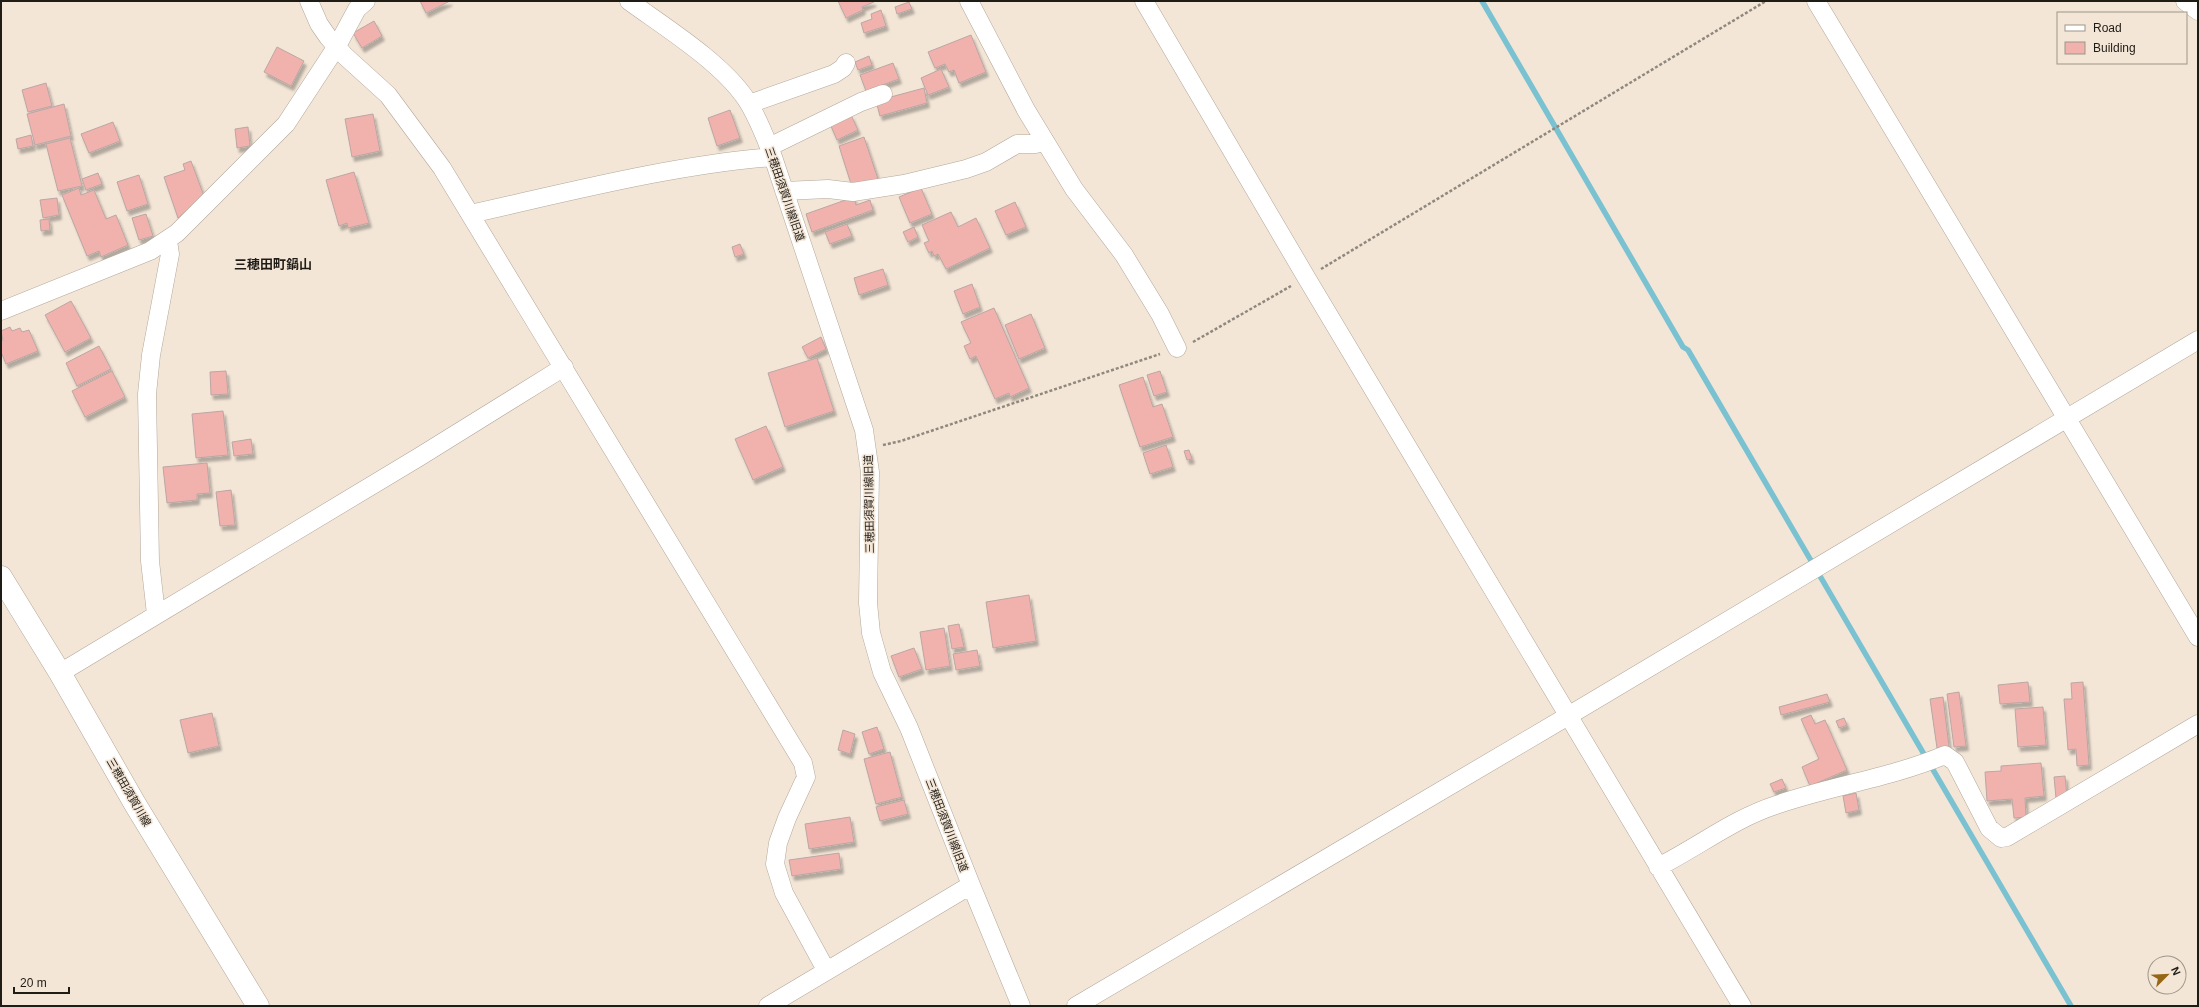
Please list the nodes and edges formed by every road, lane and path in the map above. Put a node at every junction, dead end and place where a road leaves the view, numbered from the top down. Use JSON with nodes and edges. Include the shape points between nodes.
{"nodes":[{"id":1,"x":309,"y":1,"type":"edge"},
{"id":2,"x":366,"y":1,"type":"edge"},
{"id":3,"x":629,"y":1,"type":"edge"},
{"id":4,"x":969,"y":1,"type":"edge"},
{"id":5,"x":1144,"y":1,"type":"edge"},
{"id":6,"x":1766,"y":1,"type":"edge"},
{"id":7,"x":1816,"y":1,"type":"edge"},
{"id":8,"x":2185,"y":1,"type":"edge"},
{"id":9,"x":2198,"y":11,"type":"edge"},
{"id":10,"x":337,"y":46,"type":"junction"},
{"id":11,"x":846,"y":63,"type":"dead end"},
{"id":12,"x":883,"y":94,"type":"dead end"},
{"id":13,"x":749,"y":104,"type":"junction"},
{"id":14,"x":1045,"y":141,"type":"junction"},
{"id":15,"x":771,"y":152,"type":"junction"},
{"id":16,"x":784,"y":191,"type":"junction"},
{"id":17,"x":470,"y":214,"type":"junction"},
{"id":18,"x":168,"y":241,"type":"junction"},
{"id":19,"x":1306,"y":277,"type":"junction"},
{"id":20,"x":1,"y":311,"type":"edge"},
{"id":21,"x":2198,"y":340,"type":"edge"},
{"id":22,"x":1177,"y":348,"type":"junction"},
{"id":23,"x":564,"y":367,"type":"junction"},
{"id":24,"x":2066,"y":419,"type":"junction"},
{"id":25,"x":868,"y":448,"type":"junction"},
{"id":26,"x":1,"y":577,"type":"edge"},
{"id":27,"x":156,"y":614,"type":"junction"},
{"id":28,"x":2198,"y":637,"type":"edge"},
{"id":29,"x":60,"y":673,"type":"junction"},
{"id":30,"x":1568,"y":716,"type":"junction"},
{"id":31,"x":2198,"y":724,"type":"edge"},
{"id":32,"x":1658,"y":867,"type":"junction"},
{"id":33,"x":971,"y":885,"type":"junction"},
{"id":34,"x":826,"y":970,"type":"junction"},
{"id":35,"x":258,"y":1006,"type":"edge"},
{"id":36,"x":768,"y":1006,"type":"edge"},
{"id":37,"x":1021,"y":1006,"type":"edge"},
{"id":38,"x":1076,"y":1006,"type":"edge"},
{"id":39,"x":1742,"y":1006,"type":"edge"}],
"edges":[{"from":1,"to":10,"type":"street","via":[[319,24]]},
{"from":2,"to":10,"type":"street","via":[[357,10]]},
{"from":3,"to":13,"type":"street","name":"三穂田須賀川線旧道","via":[[722,72]]},
{"from":4,"to":14,"type":"street"},
{"from":5,"to":19,"type":"street"},
{"from":6,"to":19,"type":"path"},
{"from":7,"to":24,"type":"street"},
{"from":8,"to":9,"type":"street"},
{"from":10,"to":17,"type":"street","via":[[388,95],[442,168]]},
{"from":10,"to":18,"type":"street","via":[[286,124]]},
{"from":11,"to":13,"type":"street","via":[[834,74]]},
{"from":12,"to":15,"type":"street","via":[[861,102]]},
{"from":13,"to":15,"type":"street","name":"三穂田須賀川線旧道"},
{"from":14,"to":16,"type":"street","via":[[1018,144],[986,162],[904,184],[858,192],[828,189]]},
{"from":14,"to":22,"type":"street","via":[[1074,189],[1124,255],[1160,314]]},
{"from":15,"to":16,"type":"street","name":"三穂田須賀川線旧道"},
{"from":15,"to":17,"type":"street","via":[[747,159],[611,182]]},
{"from":16,"to":25,"type":"street","name":"三穂田須賀川線旧道"},
{"from":17,"to":23,"type":"street"},
{"from":18,"to":20,"type":"street","via":[[150,251]]},
{"from":18,"to":27,"type":"street","via":[[170,254],[151,355],[147,394],[150,561]]},
{"from":19,"to":22,"type":"path","via":[[1196,341]]},
{"from":19,"to":30,"type":"street"},
{"from":21,"to":24,"type":"street"},
{"from":22,"to":25,"type":"path","via":[[901,441]]},
{"from":23,"to":27,"type":"street"},
{"from":23,"to":34,"type":"street","via":[[803,763],[806,777],[778,843],[775,864],[784,892]]},
{"from":24,"to":28,"type":"street"},
{"from":24,"to":30,"type":"street"},
{"from":25,"to":33,"type":"street","name":"三穂田須賀川線旧道","via":[[868,603],[871,633],[882,672],[909,728]]},
{"from":26,"to":29,"type":"main road","name":"三穂田須賀川線"},
{"from":27,"to":29,"type":"street"},
{"from":29,"to":35,"type":"main road","name":"三穂田須賀川線","via":[[135,804]]},
{"from":30,"to":32,"type":"street"},
{"from":30,"to":38,"type":"street"},
{"from":31,"to":32,"type":"street","via":[[2007,837],[2001,838],[1989,828],[1955,762],[1945,756],[1873,780],[1775,805],[1719,831]]},
{"from":32,"to":39,"type":"street"},
{"from":33,"to":34,"type":"street"},
{"from":33,"to":37,"type":"street","name":"三穂田須賀川線旧道"},
{"from":34,"to":36,"type":"street"}]}
